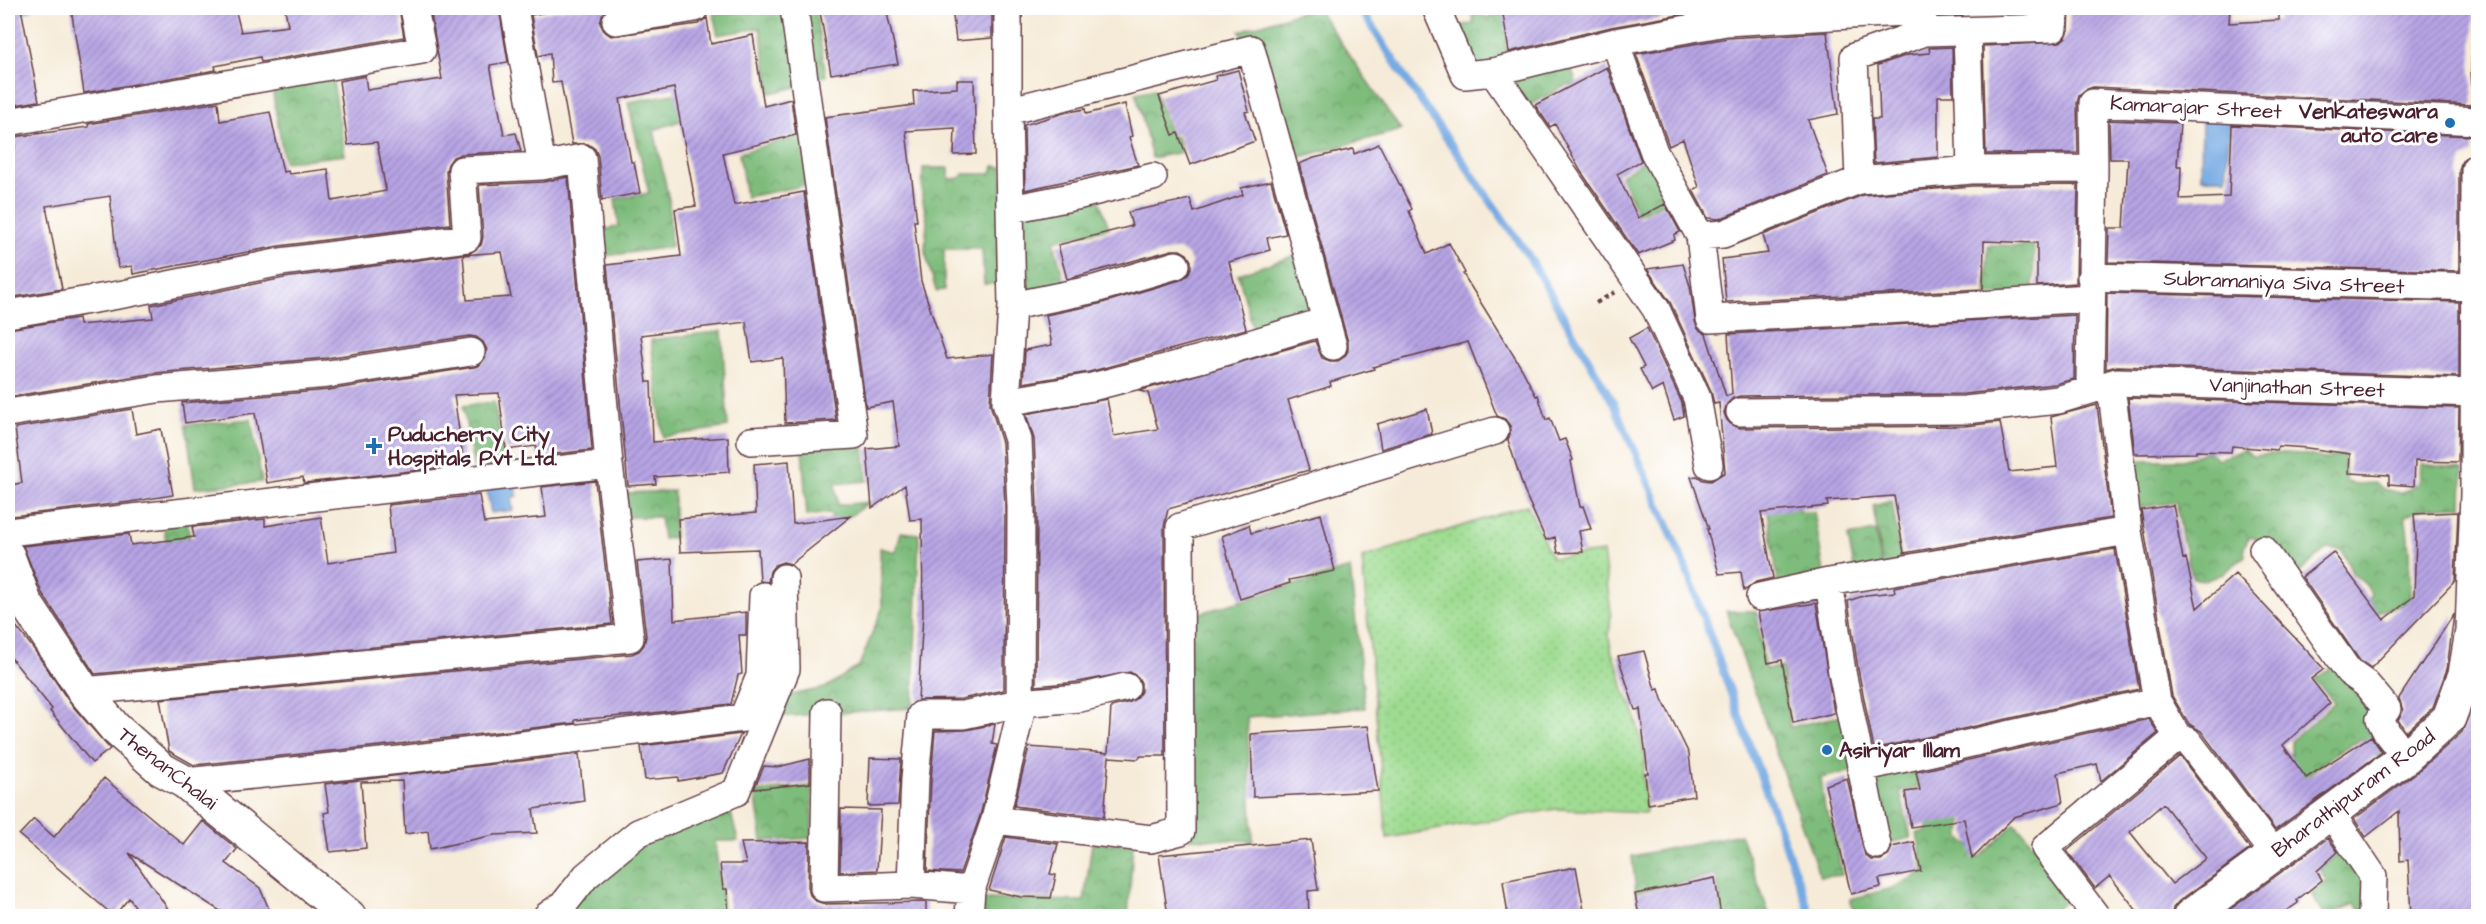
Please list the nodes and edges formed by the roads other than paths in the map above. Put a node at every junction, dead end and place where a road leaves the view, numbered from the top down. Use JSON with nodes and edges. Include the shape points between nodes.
{"nodes":[{"id":1,"x":414,"y":8,"type":"edge"},
{"id":2,"x":514,"y":8,"type":"edge"},
{"id":3,"x":695,"y":8,"type":"edge"},
{"id":4,"x":794,"y":8,"type":"edge"},
{"id":5,"x":1008,"y":8,"type":"edge"},
{"id":6,"x":1436,"y":8,"type":"edge"},
{"id":7,"x":1922,"y":17,"type":"edge"},
{"id":8,"x":2054,"y":18,"type":"edge"},
{"id":9,"x":616,"y":21,"type":"dead end"},
{"id":10,"x":1967,"y":31,"type":"junction"},
{"id":11,"x":1615,"y":42,"type":"junction"},
{"id":12,"x":1492,"y":72,"type":"junction"},
{"id":13,"x":1008,"y":111,"type":"junction"},
{"id":14,"x":2478,"y":121,"type":"edge"},
{"id":15,"x":8,"y":122,"type":"edge"},
{"id":16,"x":542,"y":166,"type":"junction"},
{"id":17,"x":2094,"y":169,"type":"junction"},
{"id":18,"x":1971,"y":170,"type":"junction"},
{"id":19,"x":2478,"y":170,"type":"edge"},
{"id":20,"x":1153,"y":177,"type":"dead end"},
{"id":21,"x":1859,"y":180,"type":"junction"},
{"id":22,"x":1011,"y":209,"type":"junction"},
{"id":23,"x":1700,"y":236,"type":"junction"},
{"id":24,"x":1176,"y":266,"type":"dead end"},
{"id":25,"x":2090,"y":287,"type":"junction"},
{"id":26,"x":2478,"y":287,"type":"edge"},
{"id":27,"x":1012,"y":306,"type":"junction"},
{"id":28,"x":8,"y":314,"type":"edge"},
{"id":29,"x":1710,"y":319,"type":"junction"},
{"id":30,"x":1670,"y":340,"type":"junction"},
{"id":31,"x":471,"y":352,"type":"dead end"},
{"id":32,"x":2108,"y":384,"type":"junction"},
{"id":33,"x":2476,"y":393,"type":"junction"},
{"id":34,"x":1006,"y":402,"type":"junction"},
{"id":35,"x":1740,"y":412,"type":"dead end"},
{"id":36,"x":8,"y":413,"type":"edge"},
{"id":37,"x":1495,"y":431,"type":"dead end"},
{"id":38,"x":751,"y":441,"type":"dead end"},
{"id":39,"x":609,"y":464,"type":"junction"},
{"id":40,"x":1709,"y":465,"type":"dead end"},
{"id":41,"x":2478,"y":494,"type":"edge"},
{"id":42,"x":2128,"y":531,"type":"junction"},
{"id":43,"x":8,"y":532,"type":"edge"},
{"id":44,"x":2263,"y":549,"type":"dead end"},
{"id":45,"x":8,"y":556,"type":"edge"},
{"id":46,"x":784,"y":578,"type":"dead end"},
{"id":47,"x":1829,"y":582,"type":"junction"},
{"id":48,"x":763,"y":596,"type":"dead end"},
{"id":49,"x":1760,"y":597,"type":"dead end"},
{"id":50,"x":16,"y":606,"type":"edge"},
{"id":51,"x":1126,"y":687,"type":"dead end"},
{"id":52,"x":84,"y":691,"type":"junction"},
{"id":53,"x":2157,"y":701,"type":"junction"},
{"id":54,"x":1019,"y":703,"type":"junction"},
{"id":55,"x":827,"y":712,"type":"dead end"},
{"id":56,"x":2178,"y":737,"type":"junction"},
{"id":57,"x":2406,"y":757,"type":"junction"},
{"id":58,"x":1862,"y":768,"type":"junction"},
{"id":59,"x":186,"y":782,"type":"junction"},
{"id":60,"x":2330,"y":812,"type":"junction"},
{"id":61,"x":995,"y":820,"type":"junction"},
{"id":62,"x":1877,"y":845,"type":"dead end"},
{"id":63,"x":2274,"y":854,"type":"junction"},
{"id":64,"x":911,"y":885,"type":"junction"},
{"id":65,"x":971,"y":890,"type":"junction"},
{"id":66,"x":349,"y":916,"type":"edge"},
{"id":67,"x":547,"y":916,"type":"edge"},
{"id":68,"x":969,"y":916,"type":"edge"},
{"id":69,"x":2096,"y":916,"type":"edge"},
{"id":70,"x":2190,"y":916,"type":"edge"},
{"id":71,"x":2372,"y":916,"type":"edge"}],
"edges":[{"from":1,"to":15,"type":"street","via":[[422,50]]},
{"from":2,"to":16,"type":"street"},
{"from":3,"to":9,"type":"street"},
{"from":4,"to":38,"type":"street","via":[[854,435]]},
{"from":5,"to":13,"type":"street"},
{"from":6,"to":12,"type":"street","via":[[1465,75]]},
{"from":7,"to":10,"type":"street"},
{"from":7,"to":11,"type":"street","via":[[1726,22]]},
{"from":7,"to":21,"type":"street","via":[[1854,57]]},
{"from":8,"to":10,"type":"street"},
{"from":10,"to":18,"type":"street"},
{"from":11,"to":12,"type":"street"},
{"from":11,"to":23,"type":"street","via":[[1654,152]]},
{"from":12,"to":30,"type":"street","via":[[1649,300]]},
{"from":13,"to":22,"type":"street"},
{"from":13,"to":34,"type":"street","via":[[1251,49],[1330,333],[1200,359],[1092,387]]},
{"from":14,"to":17,"type":"street","name":"Kamarajar Street","via":[[2093,102]]},
{"from":16,"to":28,"type":"street","via":[[462,170],[467,238],[280,262]]},
{"from":16,"to":39,"type":"street","via":[[582,158]]},
{"from":17,"to":18,"type":"street"},
{"from":17,"to":25,"type":"street"},
{"from":18,"to":21,"type":"street"},
{"from":19,"to":26,"type":"street","name":"Bharathipuram Road"},
{"from":20,"to":22,"type":"street"},
{"from":21,"to":23,"type":"street","via":[[1723,234]]},
{"from":22,"to":27,"type":"street"},
{"from":23,"to":29,"type":"street"},
{"from":24,"to":27,"type":"street","via":[[1095,289]]},
{"from":25,"to":26,"type":"street","name":"Subramaniya Siva Street"},
{"from":25,"to":29,"type":"street","name":"Subramaniya Siva Street","via":[[1962,306]]},
{"from":25,"to":32,"type":"street","via":[[2090,379]]},
{"from":26,"to":33,"type":"street","name":"Bharathipuram Road"},
{"from":27,"to":34,"type":"street"},
{"from":29,"to":30,"type":"street"},
{"from":30,"to":40,"type":"street","via":[[1697,398]]},
{"from":31,"to":36,"type":"street","via":[[328,374],[158,389]]},
{"from":32,"to":33,"type":"street","name":"Vanjinathan Street"},
{"from":32,"to":35,"type":"street","name":"Vanjinathan Street","via":[[2058,400],[1965,410]]},
{"from":32,"to":42,"type":"street"},
{"from":33,"to":41,"type":"street","name":"Bharathipuram Road"},
{"from":34,"to":54,"type":"street","via":[[1018,440],[1021,507]]},
{"from":37,"to":61,"type":"street","via":[[1180,527],[1181,831],[1151,839]]},
{"from":39,"to":43,"type":"street"},
{"from":39,"to":52,"type":"street","via":[[630,638]]},
{"from":41,"to":57,"type":"street","name":"Bharathipuram Road","via":[[2472,631],[2465,674],[2449,718]]},
{"from":42,"to":47,"type":"street"},
{"from":42,"to":53,"type":"street"},
{"from":44,"to":57,"type":"street","via":[[2349,672],[2366,684],[2387,709],[2380,719]]},
{"from":45,"to":50,"type":"street","name":"ThenanChalai"},
{"from":46,"to":67,"type":"street","via":[[786,669],[736,792],[638,833],[586,876],[564,904]]},
{"from":47,"to":49,"type":"street"},
{"from":47,"to":58,"type":"street"},
{"from":48,"to":59,"type":"street","via":[[760,676],[742,718]]},
{"from":50,"to":52,"type":"street","name":"ThenanChalai"},
{"from":51,"to":54,"type":"street","via":[[1080,698]]},
{"from":52,"to":59,"type":"street","name":"ThenanChalai","via":[[115,728],[161,769]]},
{"from":53,"to":56,"type":"street"},
{"from":53,"to":58,"type":"street"},
{"from":54,"to":61,"type":"street","via":[[1020,715]]},
{"from":54,"to":64,"type":"street","via":[[963,715],[921,715]]},
{"from":55,"to":64,"type":"street","via":[[824,888]]},
{"from":56,"to":63,"type":"street","via":[[2188,741]]},
{"from":56,"to":69,"type":"street","via":[[2045,848]]},
{"from":57,"to":60,"type":"street","name":"Bharathipuram Road"},
{"from":58,"to":62,"type":"street"},
{"from":59,"to":66,"type":"street","name":"ThenanChalai"},
{"from":60,"to":63,"type":"street","name":"Bharathipuram Road"},
{"from":60,"to":71,"type":"street","via":[[2373,876]]},
{"from":61,"to":65,"type":"street"},
{"from":63,"to":70,"type":"street","name":"Bharathipuram Road"},
{"from":64,"to":65,"type":"street"},
{"from":65,"to":68,"type":"street"}]}
